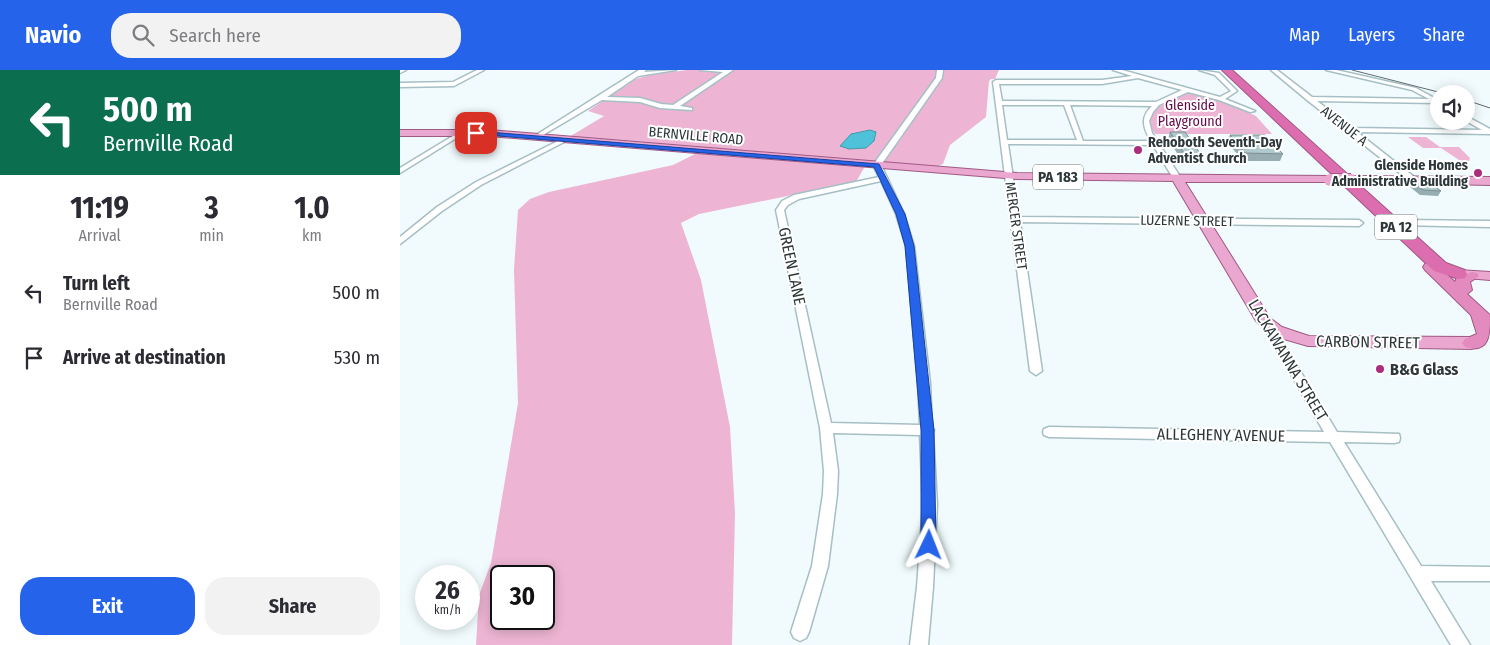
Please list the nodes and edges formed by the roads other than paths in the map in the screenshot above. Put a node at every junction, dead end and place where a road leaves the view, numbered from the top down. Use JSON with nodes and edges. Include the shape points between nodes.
{"nodes":[{"id":1,"x":481,"y":70,"type":"edge"},
{"id":2,"x":673,"y":70,"type":"edge"},
{"id":3,"x":703,"y":70,"type":"edge"},
{"id":4,"x":940,"y":70,"type":"edge"},
{"id":5,"x":1116,"y":70,"type":"edge"},
{"id":6,"x":1202,"y":70,"type":"edge"},
{"id":7,"x":1274,"y":70,"type":"edge"},
{"id":8,"x":1329,"y":70,"type":"edge"},
{"id":9,"x":729,"y":71,"type":"edge"},
{"id":10,"x":1222,"y":71,"type":"edge"},
{"id":11,"x":641,"y":72,"type":"edge"},
{"id":12,"x":1136,"y":77,"type":"junction"},
{"id":13,"x":400,"y":85,"type":"edge"},
{"id":14,"x":1187,"y":90,"type":"junction"},
{"id":15,"x":600,"y":98,"type":"junction"},
{"id":16,"x":1430,"y":98,"type":"edge"},
{"id":17,"x":1221,"y":100,"type":"junction"},
{"id":18,"x":1310,"y":100,"type":"junction"},
{"id":19,"x":1430,"y":102,"type":"edge"},
{"id":20,"x":999,"y":103,"type":"junction"},
{"id":21,"x":1066,"y":104,"type":"junction"},
{"id":22,"x":1157,"y":104,"type":"junction"},
{"id":23,"x":673,"y":108,"type":"junction"},
{"id":24,"x":690,"y":109,"type":"dead end"},
{"id":25,"x":1252,"y":111,"type":"dead end"},
{"id":26,"x":1475,"y":123,"type":"edge"},
{"id":27,"x":1349,"y":130,"type":"junction"},
{"id":28,"x":463,"y":132,"type":"junction"},
{"id":29,"x":1490,"y":132,"type":"edge"},
{"id":30,"x":400,"y":133,"type":"edge"},
{"id":31,"x":536,"y":137,"type":"junction"},
{"id":32,"x":564,"y":140,"type":"junction"},
{"id":33,"x":1005,"y":142,"type":"junction"},
{"id":34,"x":1081,"y":143,"type":"junction"},
{"id":35,"x":1156,"y":143,"type":"junction"},
{"id":36,"x":876,"y":165,"type":"junction"},
{"id":37,"x":400,"y":171,"type":"edge"},
{"id":38,"x":1009,"y":176,"type":"junction"},
{"id":39,"x":1177,"y":178,"type":"junction"},
{"id":40,"x":882,"y":179,"type":"junction"},
{"id":41,"x":1414,"y":180,"type":"junction"},
{"id":42,"x":1490,"y":181,"type":"edge"},
{"id":43,"x":1015,"y":219,"type":"junction"},
{"id":44,"x":1203,"y":221,"type":"junction"},
{"id":45,"x":1359,"y":223,"type":"dead end"},
{"id":46,"x":1402,"y":223,"type":"dead end"},
{"id":47,"x":1490,"y":224,"type":"edge"},
{"id":48,"x":400,"y":241,"type":"edge"},
{"id":49,"x":1435,"y":267,"type":"junction"},
{"id":50,"x":1490,"y":276,"type":"edge"},
{"id":51,"x":1465,"y":280,"type":"junction"},
{"id":52,"x":1486,"y":317,"type":"edge"},
{"id":53,"x":1268,"y":326,"type":"junction"},
{"id":54,"x":1471,"y":343,"type":"junction"},
{"id":55,"x":1490,"y":346,"type":"edge"},
{"id":56,"x":1036,"y":370,"type":"dead end"},
{"id":57,"x":826,"y":428,"type":"junction"},
{"id":58,"x":928,"y":430,"type":"junction"},
{"id":59,"x":1049,"y":432,"type":"dead end"},
{"id":60,"x":1334,"y":437,"type":"junction"},
{"id":61,"x":1394,"y":438,"type":"dead end"},
{"id":62,"x":1417,"y":573,"type":"junction"},
{"id":63,"x":1490,"y":574,"type":"edge"},
{"id":64,"x":800,"y":632,"type":"dead end"},
{"id":65,"x":919,"y":645,"type":"edge"},
{"id":66,"x":1461,"y":645,"type":"edge"}],
"edges":[{"from":1,"to":13,"type":"street","via":[[454,84]]},
{"from":2,"to":11,"type":"street"},
{"from":3,"to":9,"type":"street"},
{"from":4,"to":36,"type":"street","via":[[939,78]]},
{"from":5,"to":12,"type":"street"},
{"from":6,"to":10,"type":"street"},
{"from":7,"to":18,"type":"street","name":"AVENUE A"},
{"from":8,"to":16,"type":"street","via":[[1414,89]]},
{"from":9,"to":23,"type":"street"},
{"from":10,"to":17,"type":"street","via":[[1235,92]]},
{"from":10,"to":49,"type":"highway","number":"PA 12"},
{"from":11,"to":15,"type":"street"},
{"from":12,"to":14,"type":"street"},
{"from":12,"to":20,"type":"street","name":"MERCER STREET","via":[[1102,82],[996,82]]},
{"from":14,"to":17,"type":"street"},
{"from":14,"to":22,"type":"street"},
{"from":15,"to":23,"type":"street","via":[[640,100]]},
{"from":15,"to":31,"type":"street"},
{"from":17,"to":25,"type":"street"},
{"from":18,"to":19,"type":"street"},
{"from":18,"to":27,"type":"street","name":"AVENUE A"},
{"from":20,"to":21,"type":"street"},
{"from":20,"to":33,"type":"street","name":"MERCER STREET"},
{"from":21,"to":22,"type":"street"},
{"from":21,"to":34,"type":"street"},
{"from":22,"to":35,"type":"street","name":"LACKAWANNA STREET","via":[[1146,121]]},
{"from":23,"to":24,"type":"street"},
{"from":26,"to":29,"type":"street"},
{"from":27,"to":29,"type":"street"},
{"from":27,"to":41,"type":"street","name":"AVENUE A"},
{"from":28,"to":30,"type":"main road","name":"BERNVILLE ROAD","number":"PA 183"},
{"from":28,"to":31,"type":"main road","name":"BERNVILLE ROAD","number":"PA 183"},
{"from":28,"to":37,"type":"street"},
{"from":31,"to":32,"type":"main road","name":"BERNVILLE ROAD","number":"PA 183"},
{"from":32,"to":36,"type":"main road","name":"BERNVILLE ROAD","number":"PA 183"},
{"from":32,"to":48,"type":"street","via":[[474,184]]},
{"from":33,"to":34,"type":"street"},
{"from":33,"to":38,"type":"street","name":"MERCER STREET"},
{"from":34,"to":35,"type":"street"},
{"from":35,"to":39,"type":"street","name":"LACKAWANNA STREET"},
{"from":36,"to":38,"type":"main road","name":"BERNVILLE ROAD","number":"PA 183"},
{"from":36,"to":40,"type":"street"},
{"from":38,"to":39,"type":"main road","number":"PA 183"},
{"from":38,"to":43,"type":"street","name":"MERCER STREET"},
{"from":39,"to":41,"type":"main road","number":"PA 183","bridge":true},
{"from":39,"to":44,"type":"main road","name":"LACKAWANNA STREET"},
{"from":40,"to":57,"type":"street","name":"GREEN LANE","via":[[797,197],[785,203],[780,210]]},
{"from":40,"to":58,"type":"street","via":[[900,214],[910,246]]},
{"from":41,"to":42,"type":"main road","number":"PA 183"},
{"from":43,"to":44,"type":"street","name":"LUZERNE STREET"},
{"from":43,"to":56,"type":"street","name":"MERCER STREET"},
{"from":44,"to":45,"type":"street","name":"LUZERNE STREET"},
{"from":44,"to":53,"type":"main road","name":"LACKAWANNA STREET"},
{"from":46,"to":47,"type":"street"},
{"from":49,"to":51,"type":"highway"},
{"from":49,"to":52,"type":"highway","number":"PA 12"},
{"from":50,"to":51,"type":"main road"},
{"from":51,"to":52,"type":"highway"},
{"from":52,"to":54,"type":"highway","via":[[1486,335],[1481,341]]},
{"from":53,"to":54,"type":"main road","name":"CARBON STREET","via":[[1290,337],[1308,341]]},
{"from":53,"to":60,"type":"street","name":"LACKAWANNA STREET"},
{"from":54,"to":55,"type":"highway"},
{"from":57,"to":58,"type":"street"},
{"from":57,"to":64,"type":"street","name":"GREEN LANE","via":[[831,471],[824,542]]},
{"from":58,"to":65,"type":"street","via":[[929,537]]},
{"from":59,"to":60,"type":"street","name":"ALLEGHENY AVENUE"},
{"from":60,"to":61,"type":"street","name":"ALLEGHENY AVENUE"},
{"from":60,"to":62,"type":"street","name":"LACKAWANNA STREET"},
{"from":62,"to":63,"type":"street"},
{"from":62,"to":66,"type":"street","name":"LACKAWANNA STREET"}]}
